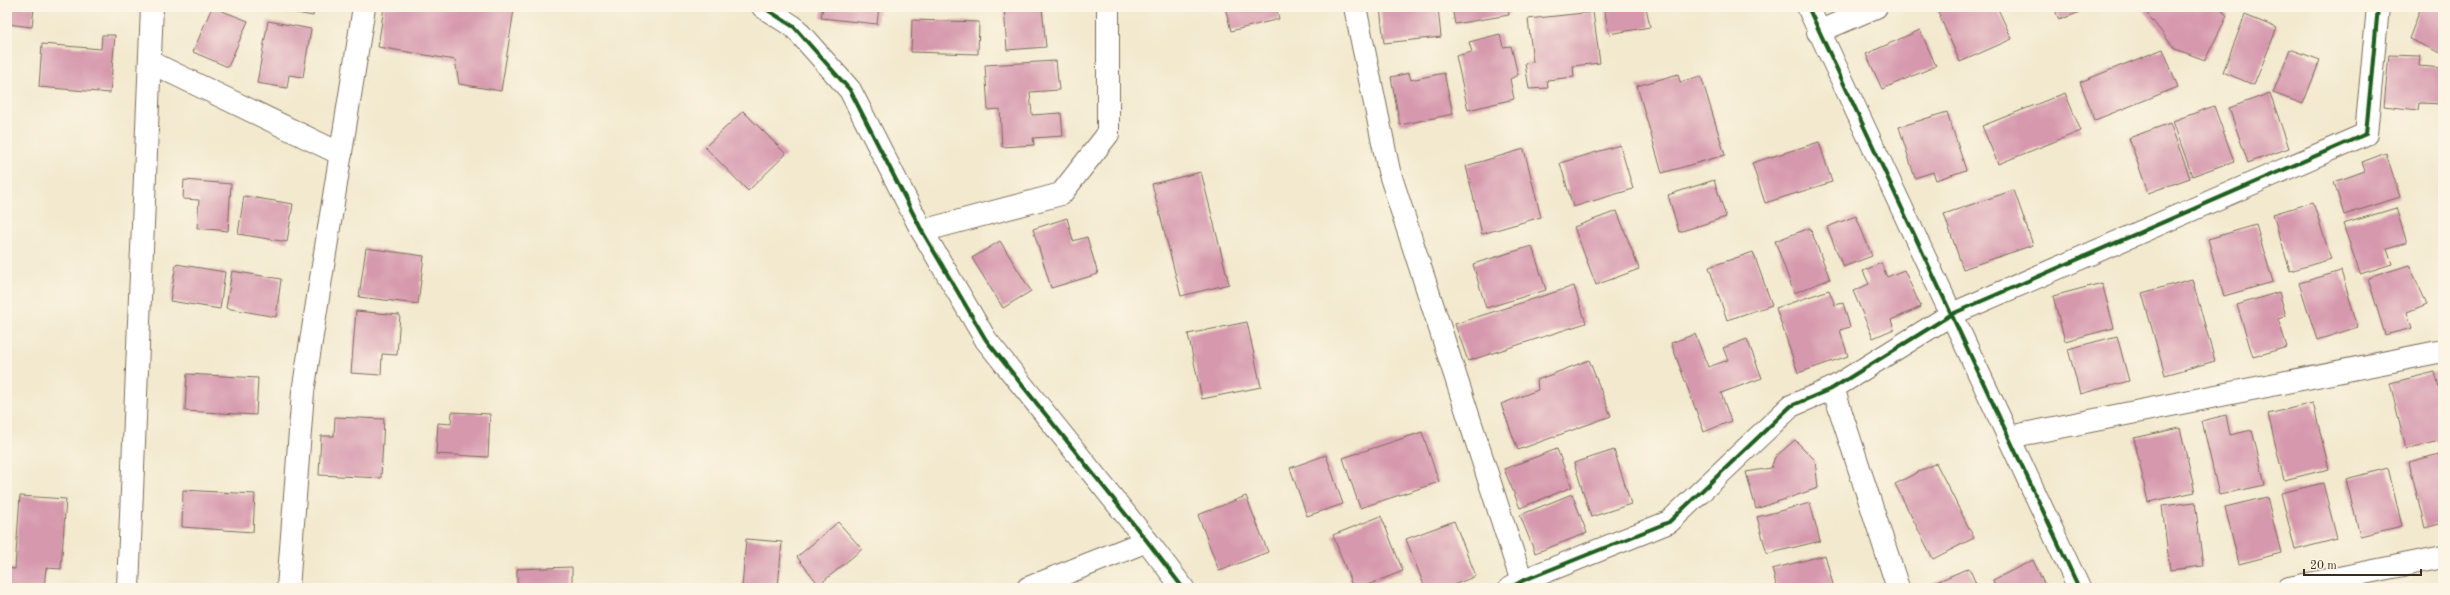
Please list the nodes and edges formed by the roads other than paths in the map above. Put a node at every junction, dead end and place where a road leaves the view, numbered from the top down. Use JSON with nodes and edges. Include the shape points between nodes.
{"nodes":[{"id":1,"x":152,"y":7,"type":"edge"},
{"id":2,"x":364,"y":7,"type":"edge"},
{"id":3,"x":763,"y":7,"type":"edge"},
{"id":4,"x":1108,"y":7,"type":"edge"},
{"id":5,"x":1355,"y":7,"type":"edge"},
{"id":6,"x":1808,"y":7,"type":"edge"},
{"id":7,"x":1876,"y":7,"type":"edge"},
{"id":8,"x":2378,"y":7,"type":"edge"},
{"id":9,"x":1818,"y":32,"type":"junction"},
{"id":10,"x":150,"y":62,"type":"junction"},
{"id":11,"x":340,"y":154,"type":"junction"},
{"id":12,"x":922,"y":231,"type":"junction"},
{"id":13,"x":1952,"y":314,"type":"junction"},
{"id":14,"x":2443,"y":352,"type":"edge"},
{"id":15,"x":1833,"y":388,"type":"junction"},
{"id":16,"x":2009,"y":437,"type":"junction"},
{"id":17,"x":1147,"y":541,"type":"junction"},
{"id":18,"x":2443,"y":557,"type":"edge"},
{"id":19,"x":1518,"y":586,"type":"edge"},
{"id":20,"x":128,"y":588,"type":"edge"},
{"id":21,"x":288,"y":588,"type":"edge"},
{"id":22,"x":1028,"y":588,"type":"edge"},
{"id":23,"x":1183,"y":588,"type":"edge"},
{"id":24,"x":1898,"y":588,"type":"edge"},
{"id":25,"x":2079,"y":588,"type":"edge"},
{"id":26,"x":2289,"y":588,"type":"edge"}],
"edges":[{"from":1,"to":10,"type":"street"},
{"from":2,"to":11,"type":"street"},
{"from":3,"to":12,"type":"street","via":[[794,27],[850,90]]},
{"from":4,"to":12,"type":"street","via":[[1108,134],[1062,194]]},
{"from":5,"to":19,"type":"street","via":[[1389,171]]},
{"from":6,"to":9,"type":"street"},
{"from":7,"to":9,"type":"street"},
{"from":8,"to":13,"type":"street","via":[[2366,134]]},
{"from":9,"to":13,"type":"street"},
{"from":10,"to":11,"type":"street"},
{"from":10,"to":20,"type":"street"},
{"from":11,"to":21,"type":"street","via":[[303,392]]},
{"from":12,"to":17,"type":"street","via":[[986,340]]},
{"from":13,"to":15,"type":"street"},
{"from":13,"to":16,"type":"street"},
{"from":14,"to":16,"type":"street"},
{"from":15,"to":19,"type":"street","via":[[1791,406],[1669,522]]},
{"from":15,"to":24,"type":"street"},
{"from":16,"to":25,"type":"street"},
{"from":17,"to":22,"type":"street"},
{"from":17,"to":23,"type":"street"},
{"from":18,"to":26,"type":"street"}]}
